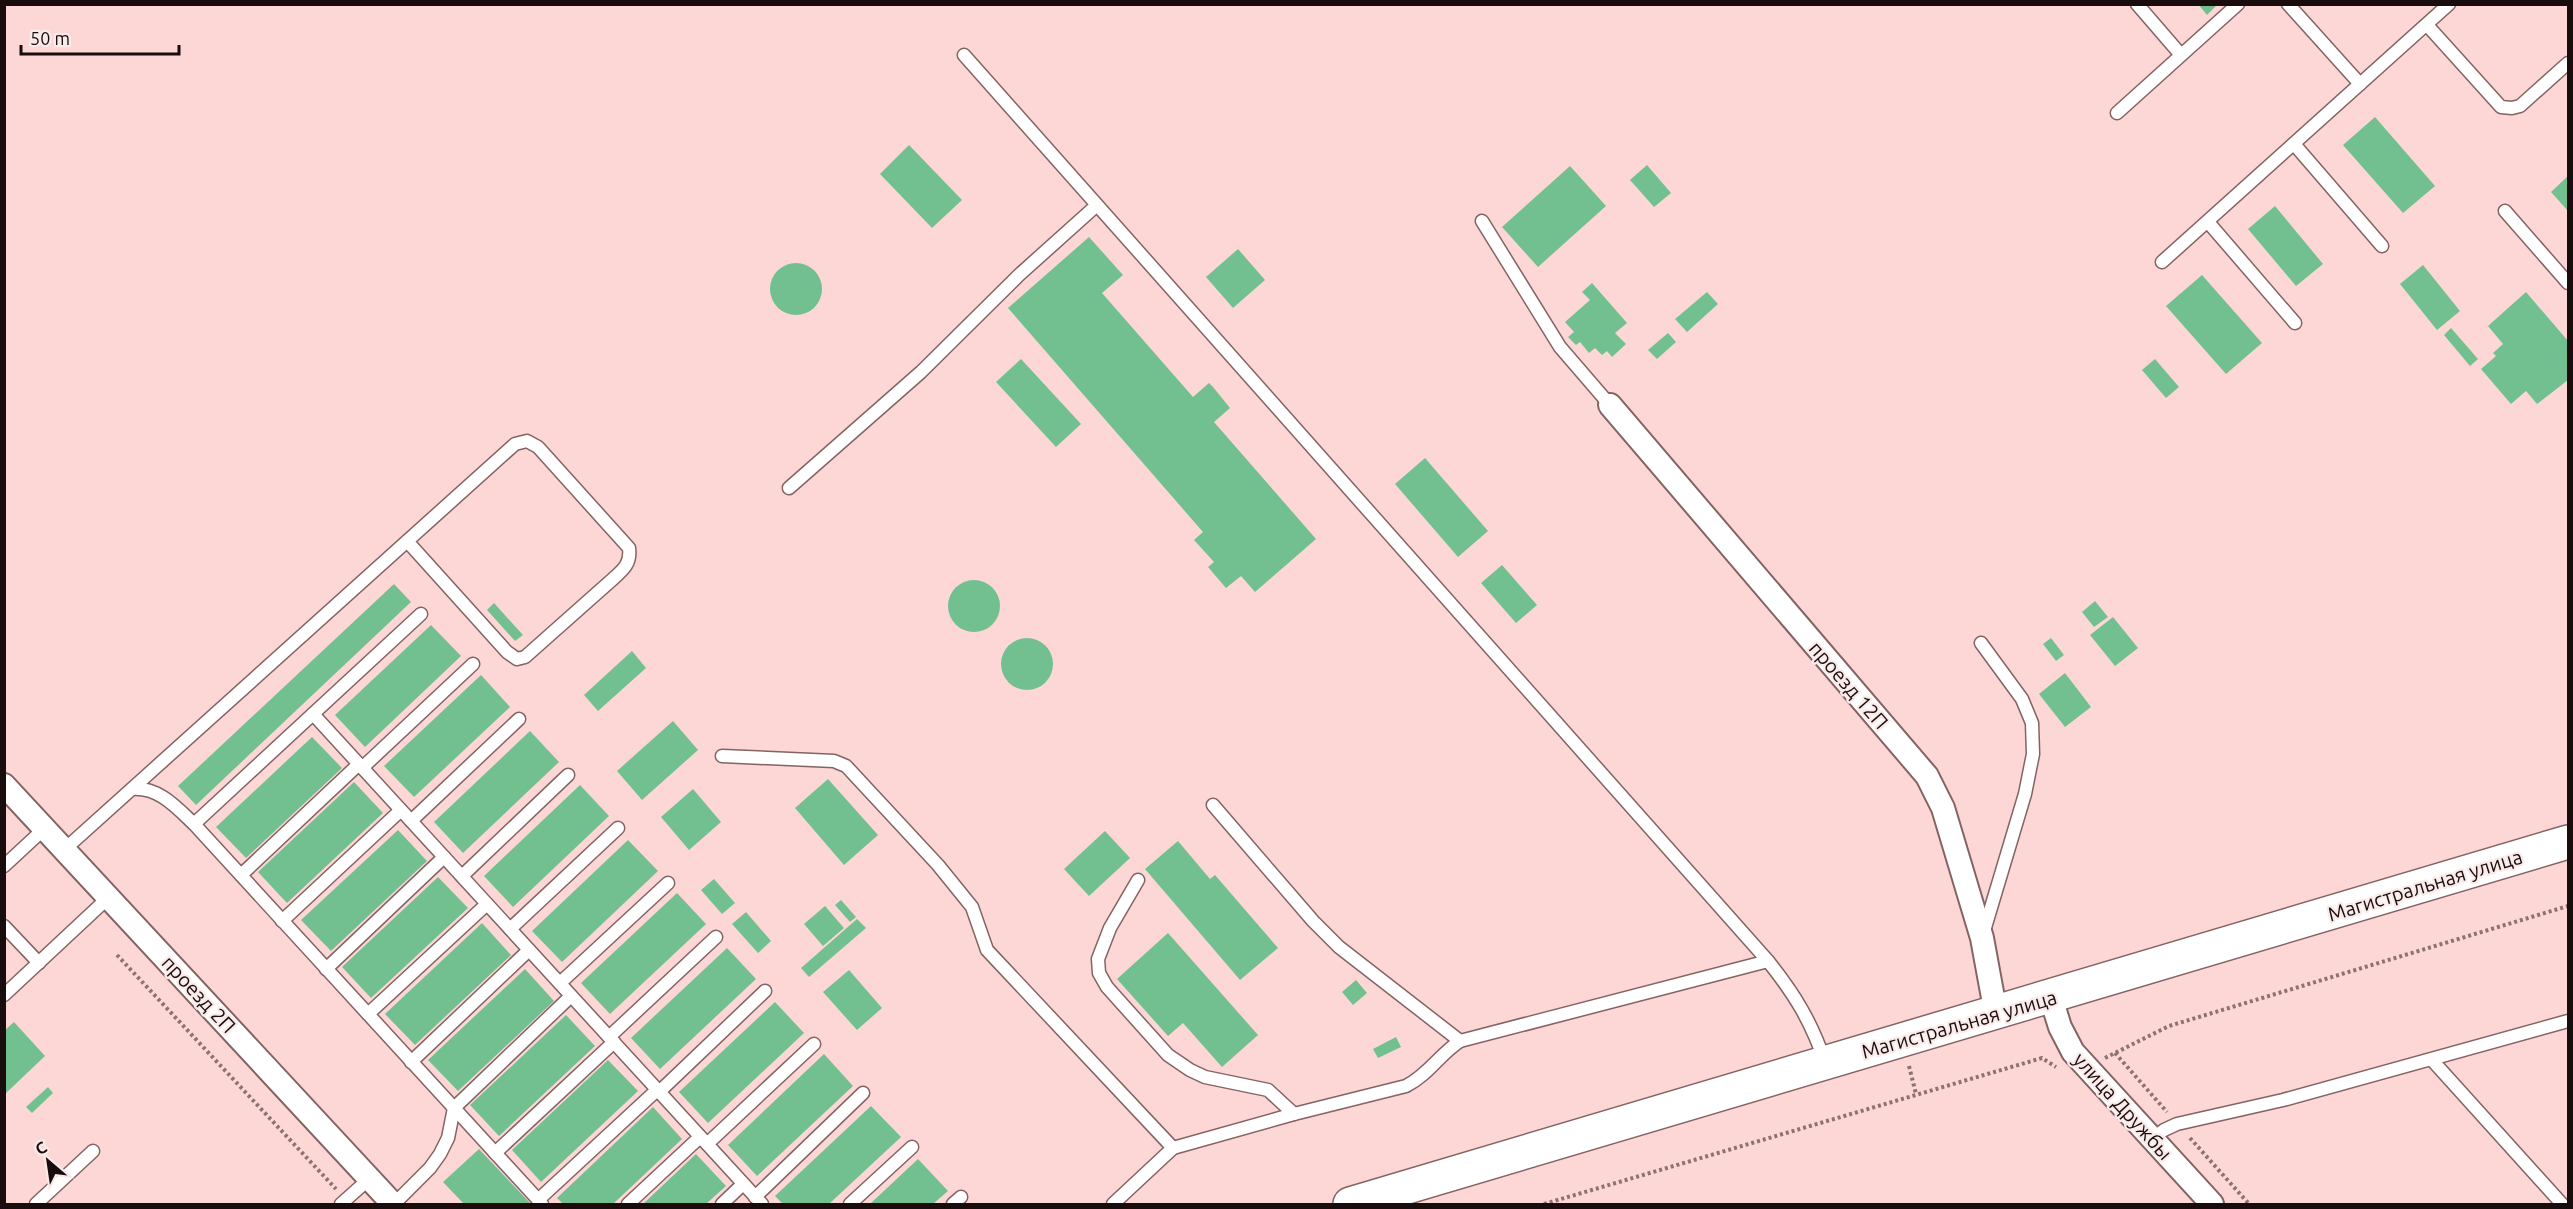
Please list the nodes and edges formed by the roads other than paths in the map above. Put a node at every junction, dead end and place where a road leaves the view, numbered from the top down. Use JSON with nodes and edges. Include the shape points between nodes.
{"nodes":[{"id":1,"x":2137,"y":4,"type":"edge"},
{"id":2,"x":2238,"y":4,"type":"edge"},
{"id":3,"x":2288,"y":4,"type":"edge"},
{"id":4,"x":2449,"y":4,"type":"edge"},
{"id":5,"x":2427,"y":25,"type":"junction"},
{"id":6,"x":964,"y":55,"type":"dead end"},
{"id":7,"x":2181,"y":55,"type":"junction"},
{"id":8,"x":2568,"y":63,"type":"edge"},
{"id":9,"x":2360,"y":84,"type":"junction"},
{"id":10,"x":2117,"y":113,"type":"dead end"},
{"id":11,"x":2294,"y":144,"type":"junction"},
{"id":12,"x":1097,"y":205,"type":"junction"},
{"id":13,"x":2505,"y":211,"type":"dead end"},
{"id":14,"x":1482,"y":221,"type":"dead end"},
{"id":15,"x":2208,"y":222,"type":"junction"},
{"id":16,"x":2382,"y":246,"type":"dead end"},
{"id":17,"x":2162,"y":262,"type":"dead end"},
{"id":18,"x":2568,"y":283,"type":"edge"},
{"id":19,"x":2295,"y":323,"type":"dead end"},
{"id":20,"x":1610,"y":405,"type":"joint"},
{"id":21,"x":789,"y":488,"type":"dead end"},
{"id":22,"x":407,"y":541,"type":"junction"},
{"id":23,"x":421,"y":614,"type":"dead end"},
{"id":24,"x":1981,"y":643,"type":"dead end"},
{"id":25,"x":473,"y":664,"type":"dead end"},
{"id":26,"x":313,"y":714,"type":"junction"},
{"id":27,"x":519,"y":719,"type":"dead end"},
{"id":28,"x":722,"y":756,"type":"dead end"},
{"id":29,"x":361,"y":766,"type":"junction"},
{"id":30,"x":568,"y":775,"type":"dead end"},
{"id":31,"x":4,"y":785,"type":"edge"},
{"id":32,"x":132,"y":789,"type":"junction"},
{"id":33,"x":1214,"y":805,"type":"dead end"},
{"id":34,"x":401,"y":810,"type":"junction"},
{"id":35,"x":411,"y":821,"type":"junction"},
{"id":36,"x":194,"y":824,"type":"junction"},
{"id":37,"x":45,"y":828,"type":"junction"},
{"id":38,"x":618,"y":828,"type":"dead end"},
{"id":39,"x":2568,"y":842,"type":"edge"},
{"id":40,"x":65,"y":849,"type":"junction"},
{"id":41,"x":444,"y":857,"type":"junction"},
{"id":42,"x":4,"y":866,"type":"edge"},
{"id":43,"x":241,"y":875,"type":"junction"},
{"id":44,"x":462,"y":876,"type":"junction"},
{"id":45,"x":1138,"y":880,"type":"dead end"},
{"id":46,"x":668,"y":883,"type":"dead end"},
{"id":47,"x":109,"y":897,"type":"junction"},
{"id":48,"x":487,"y":904,"type":"junction"},
{"id":49,"x":282,"y":921,"type":"junction"},
{"id":50,"x":4,"y":926,"type":"edge"},
{"id":51,"x":510,"y":929,"type":"junction"},
{"id":52,"x":716,"y":937,"type":"dead end"},
{"id":53,"x":1982,"y":938,"type":"junction"},
{"id":54,"x":529,"y":950,"type":"junction"},
{"id":55,"x":1768,"y":962,"type":"junction"},
{"id":56,"x":39,"y":963,"type":"junction"},
{"id":57,"x":327,"y":969,"type":"junction"},
{"id":58,"x":560,"y":983,"type":"junction"},
{"id":59,"x":765,"y":991,"type":"dead end"},
{"id":60,"x":4,"y":995,"type":"edge"},
{"id":61,"x":571,"y":996,"type":"junction"},
{"id":62,"x":2051,"y":998,"type":"junction"},
{"id":63,"x":368,"y":1014,"type":"junction"},
{"id":64,"x":1995,"y":1014,"type":"junction"},
{"id":65,"x":2568,"y":1021,"type":"edge"},
{"id":66,"x":611,"y":1040,"type":"junction"},
{"id":67,"x":1461,"y":1041,"type":"junction"},
{"id":68,"x":814,"y":1044,"type":"dead end"},
{"id":69,"x":2432,"y":1060,"type":"junction"},
{"id":70,"x":411,"y":1062,"type":"junction"},
{"id":71,"x":1825,"y":1063,"type":"junction"},
{"id":72,"x":658,"y":1091,"type":"junction"},
{"id":73,"x":863,"y":1094,"type":"dead end"},
{"id":74,"x":454,"y":1108,"type":"junction"},
{"id":75,"x":1294,"y":1114,"type":"junction"},
{"id":76,"x":2152,"y":1139,"type":"junction"},
{"id":77,"x":704,"y":1140,"type":"junction"},
{"id":78,"x":912,"y":1147,"type":"dead end"},
{"id":79,"x":1173,"y":1148,"type":"junction"},
{"id":80,"x":93,"y":1151,"type":"dead end"},
{"id":81,"x":495,"y":1153,"type":"junction"},
{"id":82,"x":369,"y":1179,"type":"junction"},
{"id":83,"x":743,"y":1184,"type":"junction"},
{"id":84,"x":759,"y":1201,"type":"edge"},
{"id":85,"x":344,"y":1202,"type":"edge"},
{"id":86,"x":540,"y":1202,"type":"edge"},
{"id":87,"x":36,"y":1204,"type":"edge"},
{"id":88,"x":393,"y":1204,"type":"edge"},
{"id":89,"x":628,"y":1204,"type":"edge"},
{"id":90,"x":722,"y":1204,"type":"edge"},
{"id":91,"x":850,"y":1204,"type":"edge"},
{"id":92,"x":1113,"y":1204,"type":"edge"},
{"id":93,"x":1350,"y":1204,"type":"edge"},
{"id":94,"x":2212,"y":1204,"type":"edge"},
{"id":95,"x":2562,"y":1204,"type":"edge"}],
"edges":[{"from":1,"to":7,"type":"lane"},
{"from":2,"to":7,"type":"lane"},
{"from":3,"to":9,"type":"lane"},
{"from":4,"to":5,"type":"lane"},
{"from":5,"to":8,"type":"lane","via":[[2502,107],[2520,106]]},
{"from":5,"to":9,"type":"lane"},
{"from":6,"to":12,"type":"lane"},
{"from":7,"to":10,"type":"lane"},
{"from":9,"to":11,"type":"lane"},
{"from":11,"to":15,"type":"lane"},
{"from":11,"to":16,"type":"lane"},
{"from":12,"to":21,"type":"lane","via":[[921,372]]},
{"from":12,"to":55,"type":"lane"},
{"from":13,"to":18,"type":"lane"},
{"from":14,"to":20,"type":"lane","via":[[1560,347]]},
{"from":15,"to":17,"type":"lane"},
{"from":15,"to":19,"type":"lane"},
{"from":20,"to":53,"type":"street","name":"проезд 12П","via":[[1927,776],[1943,808]]},
{"from":22,"to":22,"type":"lane","via":[[515,444],[527,441],[538,447],[629,548],[631,557],[605,586],[525,657],[517,659]]},
{"from":22,"to":32,"type":"lane"},
{"from":23,"to":26,"type":"lane"},
{"from":24,"to":53,"type":"lane","via":[[2022,699],[2032,723],[2033,754]]},
{"from":25,"to":29,"type":"lane"},
{"from":26,"to":29,"type":"lane"},
{"from":26,"to":36,"type":"lane"},
{"from":27,"to":35,"type":"lane"},
{"from":28,"to":79,"type":"lane","via":[[834,761],[846,766],[972,907],[987,950]]},
{"from":29,"to":34,"type":"lane"},
{"from":29,"to":43,"type":"lane"},
{"from":30,"to":44,"type":"lane"},
{"from":31,"to":37,"type":"street","name":"проезд 2П"},
{"from":32,"to":36,"type":"lane","via":[[158,793]]},
{"from":32,"to":40,"type":"lane"},
{"from":33,"to":67,"type":"lane","via":[[1313,921]]},
{"from":34,"to":35,"type":"lane"},
{"from":34,"to":49,"type":"lane"},
{"from":35,"to":41,"type":"lane"},
{"from":36,"to":43,"type":"lane"},
{"from":37,"to":40,"type":"street","name":"проезд 2П"},
{"from":37,"to":42,"type":"lane"},
{"from":38,"to":51,"type":"lane"},
{"from":39,"to":62,"type":"main road","name":"Магистральная улица"},
{"from":40,"to":47,"type":"street","name":"проезд 2П"},
{"from":41,"to":44,"type":"lane"},
{"from":41,"to":57,"type":"lane"},
{"from":43,"to":49,"type":"lane"},
{"from":44,"to":48,"type":"lane"},
{"from":45,"to":75,"type":"lane","via":[[1110,928],[1098,959],[1099,973],[1107,987],[1168,1055],[1190,1070],[1204,1077],[1268,1090]]},
{"from":46,"to":58,"type":"lane"},
{"from":47,"to":56,"type":"lane"},
{"from":47,"to":82,"type":"street","name":"проезд 2П"},
{"from":48,"to":51,"type":"lane"},
{"from":48,"to":63,"type":"lane"},
{"from":49,"to":57,"type":"lane"},
{"from":50,"to":56,"type":"lane"},
{"from":51,"to":54,"type":"lane"},
{"from":52,"to":66,"type":"lane"},
{"from":53,"to":64,"type":"street","name":"проезд 12П"},
{"from":54,"to":58,"type":"lane"},
{"from":54,"to":70,"type":"lane"},
{"from":55,"to":67,"type":"lane"},
{"from":55,"to":71,"type":"lane","via":[[1808,1017]]},
{"from":56,"to":60,"type":"lane"},
{"from":57,"to":63,"type":"lane"},
{"from":58,"to":61,"type":"lane"},
{"from":59,"to":72,"type":"lane"},
{"from":61,"to":66,"type":"lane"},
{"from":61,"to":74,"type":"lane"},
{"from":62,"to":64,"type":"main road","name":"Магистральная улица"},
{"from":62,"to":76,"type":"street","name":"улица Дружбы","via":[[2073,1052]]},
{"from":63,"to":70,"type":"lane"},
{"from":64,"to":71,"type":"main road","name":"Магистральная улица"},
{"from":65,"to":69,"type":"lane"},
{"from":66,"to":72,"type":"lane"},
{"from":66,"to":81,"type":"lane"},
{"from":67,"to":75,"type":"lane","via":[[1449,1048],[1421,1078],[1406,1086]]},
{"from":68,"to":77,"type":"lane"},
{"from":69,"to":76,"type":"lane","via":[[2177,1124]]},
{"from":69,"to":95,"type":"lane"},
{"from":70,"to":74,"type":"lane"},
{"from":71,"to":93,"type":"main road","name":"Магистральная улица"},
{"from":72,"to":77,"type":"lane"},
{"from":72,"to":86,"type":"lane"},
{"from":73,"to":84,"type":"lane"},
{"from":74,"to":81,"type":"lane"},
{"from":74,"to":88,"type":"lane","via":[[440,1154]]},
{"from":75,"to":79,"type":"lane"},
{"from":76,"to":94,"type":"street","name":"улица Дружбы"},
{"from":77,"to":83,"type":"lane"},
{"from":77,"to":89,"type":"lane"},
{"from":78,"to":91,"type":"lane"},
{"from":79,"to":92,"type":"lane"},
{"from":80,"to":87,"type":"lane"},
{"from":81,"to":86,"type":"lane"},
{"from":82,"to":85,"type":"lane"},
{"from":82,"to":88,"type":"street","name":"проезд 2П"},
{"from":83,"to":84,"type":"lane"},
{"from":83,"to":90,"type":"lane"}]}
